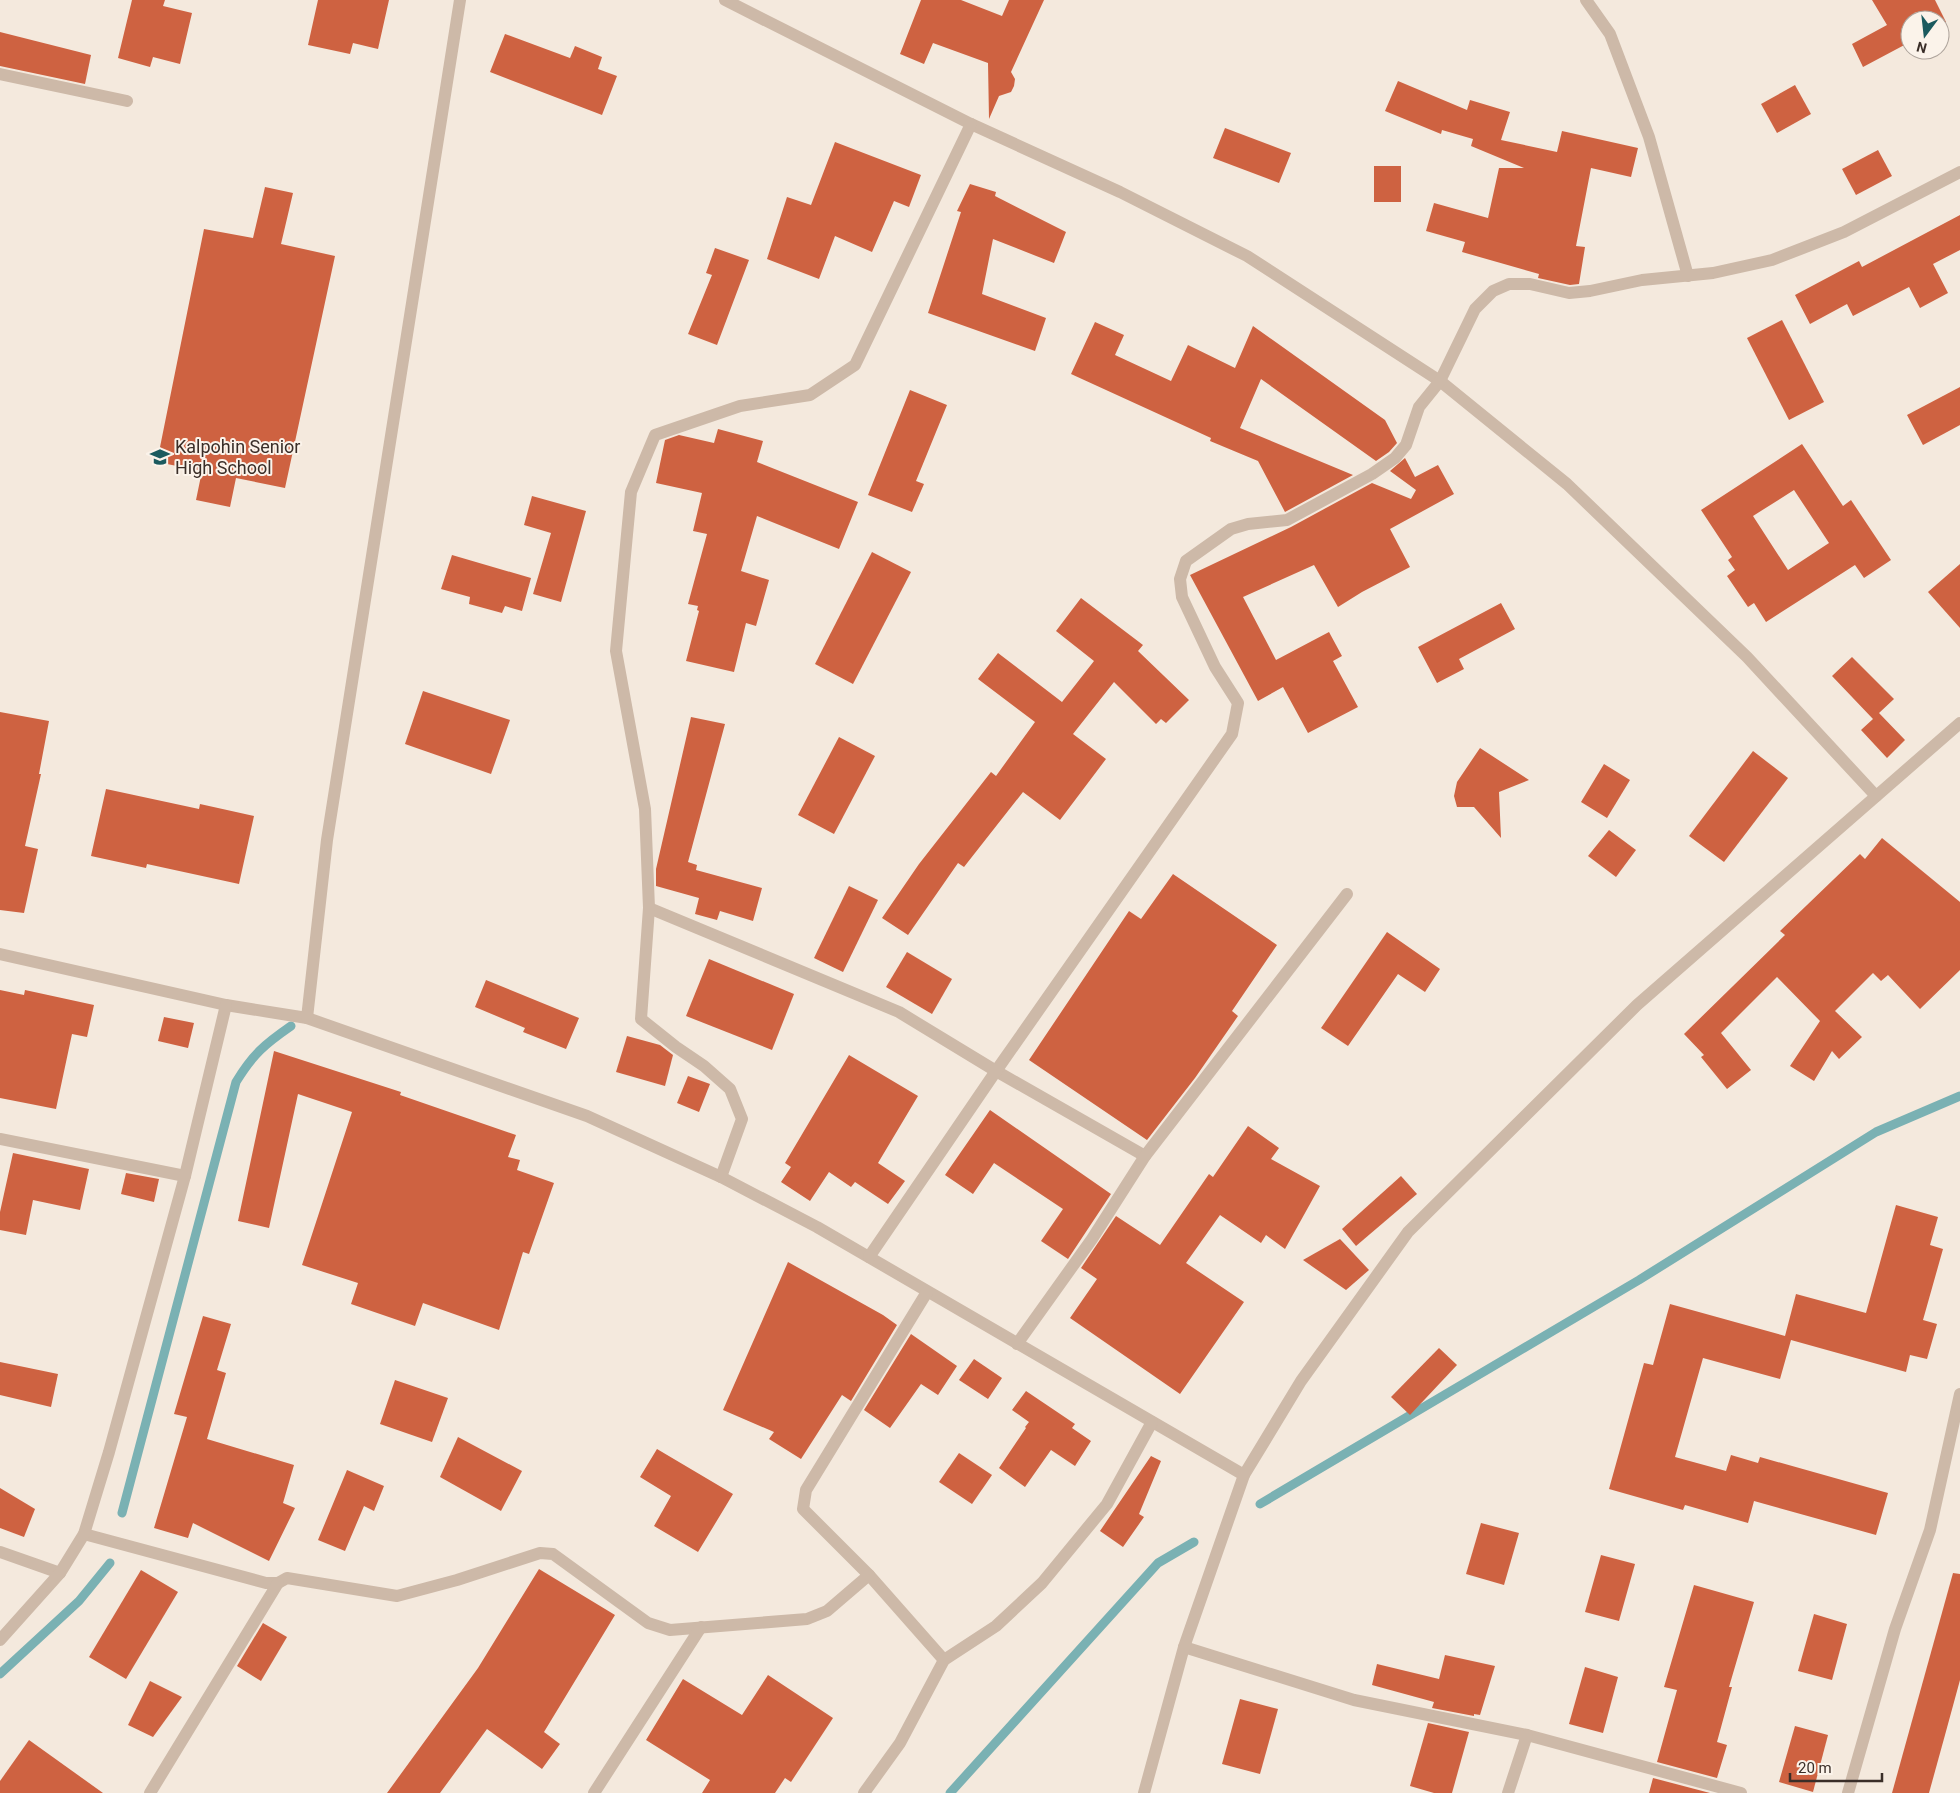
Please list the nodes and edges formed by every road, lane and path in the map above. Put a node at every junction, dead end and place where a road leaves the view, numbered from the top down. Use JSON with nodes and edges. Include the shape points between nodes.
{"nodes":[{"id":1,"x":460,"y":0,"type":"edge"},
{"id":2,"x":725,"y":0,"type":"edge"},
{"id":3,"x":1586,"y":0,"type":"edge"},
{"id":4,"x":0,"y":74,"type":"edge"},
{"id":5,"x":127,"y":101,"type":"dead end"},
{"id":6,"x":971,"y":124,"type":"junction"},
{"id":7,"x":1960,"y":172,"type":"edge"},
{"id":8,"x":1688,"y":276,"type":"junction"},
{"id":9,"x":1440,"y":381,"type":"junction"},
{"id":10,"x":1960,"y":723,"type":"edge"},
{"id":11,"x":1876,"y":796,"type":"junction"},
{"id":12,"x":1347,"y":894,"type":"dead end"},
{"id":13,"x":649,"y":908,"type":"junction"},
{"id":14,"x":0,"y":954,"type":"edge"},
{"id":15,"x":226,"y":1004,"type":"junction"},
{"id":16,"x":307,"y":1018,"type":"junction"},
{"id":17,"x":996,"y":1071,"type":"junction"},
{"id":18,"x":0,"y":1139,"type":"edge"},
{"id":19,"x":1145,"y":1156,"type":"junction"},
{"id":20,"x":186,"y":1176,"type":"junction"},
{"id":21,"x":721,"y":1177,"type":"junction"},
{"id":22,"x":870,"y":1257,"type":"junction"},
{"id":23,"x":927,"y":1292,"type":"junction"},
{"id":24,"x":1017,"y":1344,"type":"junction"},
{"id":25,"x":1960,"y":1394,"type":"edge"},
{"id":26,"x":1152,"y":1422,"type":"junction"},
{"id":27,"x":1244,"y":1476,"type":"junction"},
{"id":28,"x":84,"y":1534,"type":"junction"},
{"id":29,"x":0,"y":1552,"type":"edge"},
{"id":30,"x":60,"y":1573,"type":"junction"},
{"id":31,"x":869,"y":1575,"type":"junction"},
{"id":32,"x":278,"y":1583,"type":"junction"},
{"id":33,"x":701,"y":1627,"type":"junction"},
{"id":34,"x":0,"y":1640,"type":"edge"},
{"id":35,"x":1184,"y":1647,"type":"junction"},
{"id":36,"x":944,"y":1660,"type":"junction"},
{"id":37,"x":1527,"y":1735,"type":"junction"},
{"id":38,"x":150,"y":1793,"type":"edge"},
{"id":39,"x":594,"y":1793,"type":"edge"},
{"id":40,"x":864,"y":1793,"type":"edge"},
{"id":41,"x":1144,"y":1793,"type":"edge"},
{"id":42,"x":1508,"y":1793,"type":"edge"},
{"id":43,"x":1741,"y":1793,"type":"edge"},
{"id":44,"x":1848,"y":1793,"type":"edge"}],
"edges":[{"from":1,"to":16,"type":"street","via":[[329,830]]},
{"from":2,"to":6,"type":"street"},
{"from":3,"to":8,"type":"street","via":[[1610,34],[1649,137]]},
{"from":4,"to":5,"type":"street"},
{"from":6,"to":9,"type":"street","via":[[1120,192],[1247,256]]},
{"from":6,"to":13,"type":"street","via":[[855,365],[810,395],[740,406],[655,435],[632,492],[616,651],[645,809]]},
{"from":7,"to":8,"type":"street","via":[[1844,232],[1772,260]]},
{"from":8,"to":9,"type":"street","via":[[1642,280],[1569,293],[1530,284],[1509,284],[1493,291],[1475,309]]},
{"from":9,"to":11,"type":"street","via":[[1574,491],[1747,657]]},
{"from":9,"to":17,"type":"street","via":[[1419,407],[1406,445],[1395,458],[1287,520],[1231,529],[1186,561],[1180,579],[1182,597],[1215,667],[1238,703],[1232,734]]},
{"from":10,"to":11,"type":"street"},
{"from":11,"to":27,"type":"street","via":[[1637,1005],[1408,1232],[1301,1381]]},
{"from":12,"to":19,"type":"street"},
{"from":13,"to":17,"type":"street","via":[[899,1012]]},
{"from":13,"to":21,"type":"street","via":[[641,1019],[730,1089],[742,1120]]},
{"from":14,"to":15,"type":"street"},
{"from":15,"to":16,"type":"street"},
{"from":15,"to":20,"type":"street"},
{"from":16,"to":21,"type":"street","via":[[587,1116]]},
{"from":17,"to":19,"type":"street"},
{"from":17,"to":22,"type":"street"},
{"from":18,"to":20,"type":"street"},
{"from":19,"to":24,"type":"street","via":[[1092,1239]]},
{"from":20,"to":28,"type":"street"},
{"from":21,"to":22,"type":"street"},
{"from":22,"to":23,"type":"street"},
{"from":23,"to":24,"type":"street"},
{"from":23,"to":31,"type":"street","via":[[806,1490],[803,1509]]},
{"from":24,"to":26,"type":"street"},
{"from":25,"to":44,"type":"street","via":[[1930,1530],[1895,1629]]},
{"from":26,"to":27,"type":"street"},
{"from":26,"to":36,"type":"street","via":[[1107,1504],[1042,1584],[996,1626]]},
{"from":27,"to":35,"type":"street"},
{"from":28,"to":30,"type":"street"},
{"from":28,"to":32,"type":"street","via":[[266,1583]]},
{"from":29,"to":30,"type":"street"},
{"from":30,"to":34,"type":"street"},
{"from":31,"to":33,"type":"street","via":[[827,1612],[807,1619]]},
{"from":31,"to":36,"type":"street"},
{"from":32,"to":33,"type":"street","via":[[287,1578],[397,1596],[540,1553],[552,1554],[648,1623],[670,1630]]},
{"from":32,"to":38,"type":"street"},
{"from":33,"to":39,"type":"street"},
{"from":35,"to":37,"type":"street","via":[[1354,1700]]},
{"from":35,"to":41,"type":"street"},
{"from":36,"to":40,"type":"street","via":[[900,1743]]},
{"from":37,"to":42,"type":"street"},
{"from":37,"to":43,"type":"street"}]}
